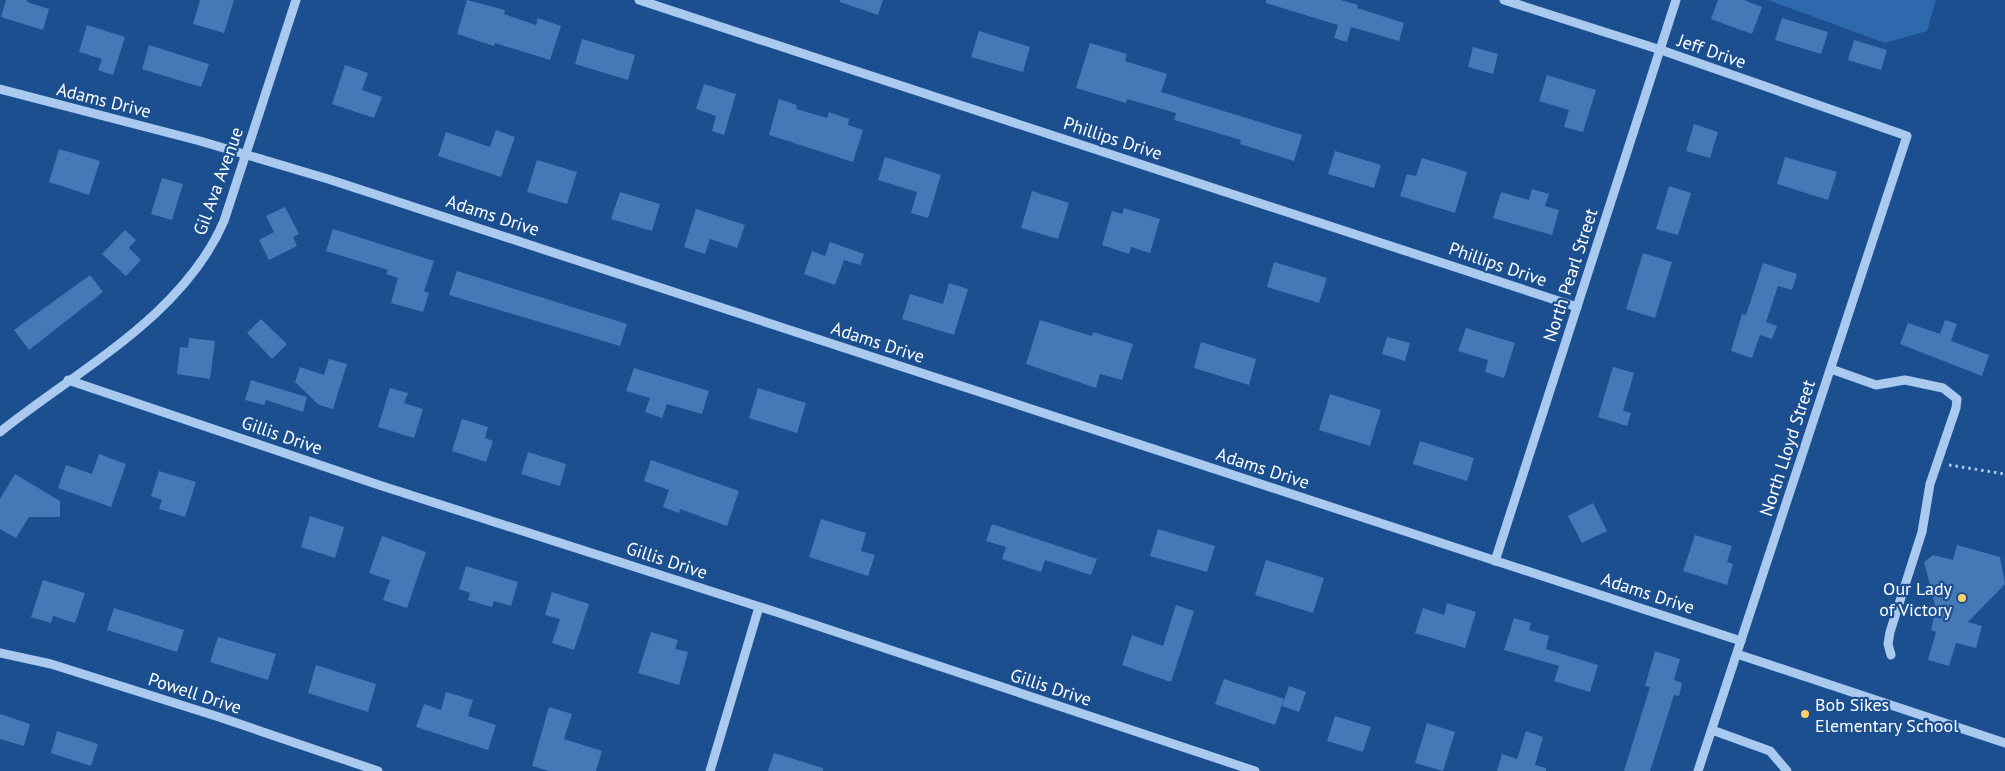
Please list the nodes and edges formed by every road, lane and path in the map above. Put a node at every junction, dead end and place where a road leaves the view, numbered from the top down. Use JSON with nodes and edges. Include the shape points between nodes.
{"nodes":[{"id":1,"x":296,"y":0,"type":"edge"},
{"id":2,"x":639,"y":0,"type":"edge"},
{"id":3,"x":1504,"y":0,"type":"edge"},
{"id":4,"x":1676,"y":0,"type":"edge"},
{"id":5,"x":1661,"y":50,"type":"junction"},
{"id":6,"x":0,"y":89,"type":"edge"},
{"id":7,"x":1908,"y":136,"type":"joint"},
{"id":8,"x":246,"y":154,"type":"junction"},
{"id":9,"x":1577,"y":307,"type":"junction"},
{"id":10,"x":1831,"y":368,"type":"junction"},
{"id":11,"x":68,"y":380,"type":"junction"},
{"id":12,"x":0,"y":432,"type":"edge"},
{"id":13,"x":1937,"y":463,"type":"junction"},
{"id":14,"x":2005,"y":474,"type":"edge"},
{"id":15,"x":1495,"y":560,"type":"junction"},
{"id":16,"x":759,"y":607,"type":"junction"},
{"id":17,"x":1741,"y":641,"type":"junction"},
{"id":18,"x":0,"y":652,"type":"edge"},
{"id":19,"x":1737,"y":654,"type":"junction"},
{"id":20,"x":1891,"y":655,"type":"dead end"},
{"id":21,"x":1712,"y":730,"type":"junction"},
{"id":22,"x":2005,"y":743,"type":"edge"},
{"id":23,"x":378,"y":771,"type":"edge"},
{"id":24,"x":710,"y":771,"type":"edge"},
{"id":25,"x":1255,"y":771,"type":"edge"},
{"id":26,"x":1698,"y":771,"type":"edge"},
{"id":27,"x":1787,"y":771,"type":"edge"}],
"edges":[{"from":1,"to":8,"type":"street","name":"Gil Ava Avenue"},
{"from":2,"to":9,"type":"street","name":"Phillips Drive"},
{"from":3,"to":5,"type":"street","name":"Jeff Drive"},
{"from":4,"to":5,"type":"street","name":"North Pearl Street"},
{"from":5,"to":7,"type":"street","name":"Jeff Drive"},
{"from":5,"to":9,"type":"street","name":"North Pearl Street"},
{"from":6,"to":8,"type":"street","name":"Adams Drive"},
{"from":7,"to":10,"type":"street","name":"North Lloyd Street"},
{"from":8,"to":11,"type":"street","name":"Gil Ava Avenue","via":[[224,221],[208,254],[194,273],[166,306]]},
{"from":8,"to":15,"type":"street","name":"Adams Drive","via":[[602,267]]},
{"from":9,"to":15,"type":"street","name":"North Pearl Street"},
{"from":10,"to":13,"type":"street","via":[[1876,385],[1905,380],[1944,388],[1957,399]]},
{"from":10,"to":17,"type":"street","name":"North Lloyd Street"},
{"from":11,"to":12,"type":"street","name":"Gil Ava Avenue"},
{"from":11,"to":16,"type":"street","name":"Gillis Drive","via":[[388,488]]},
{"from":13,"to":14,"type":"path"},
{"from":13,"to":20,"type":"street","via":[[1922,532],[1890,632],[1888,644]]},
{"from":15,"to":17,"type":"street","name":"Adams Drive"},
{"from":16,"to":24,"type":"street"},
{"from":16,"to":25,"type":"street","name":"Gillis Drive"},
{"from":17,"to":19,"type":"street","name":"North Lloyd Street"},
{"from":18,"to":23,"type":"street","name":"Powell Drive","via":[[51,664],[210,714]]},
{"from":19,"to":21,"type":"street","name":"North Lloyd Street"},
{"from":19,"to":22,"type":"street"},
{"from":21,"to":26,"type":"street","name":"North Lloyd Street"},
{"from":21,"to":27,"type":"street","via":[[1770,751]]}]}
